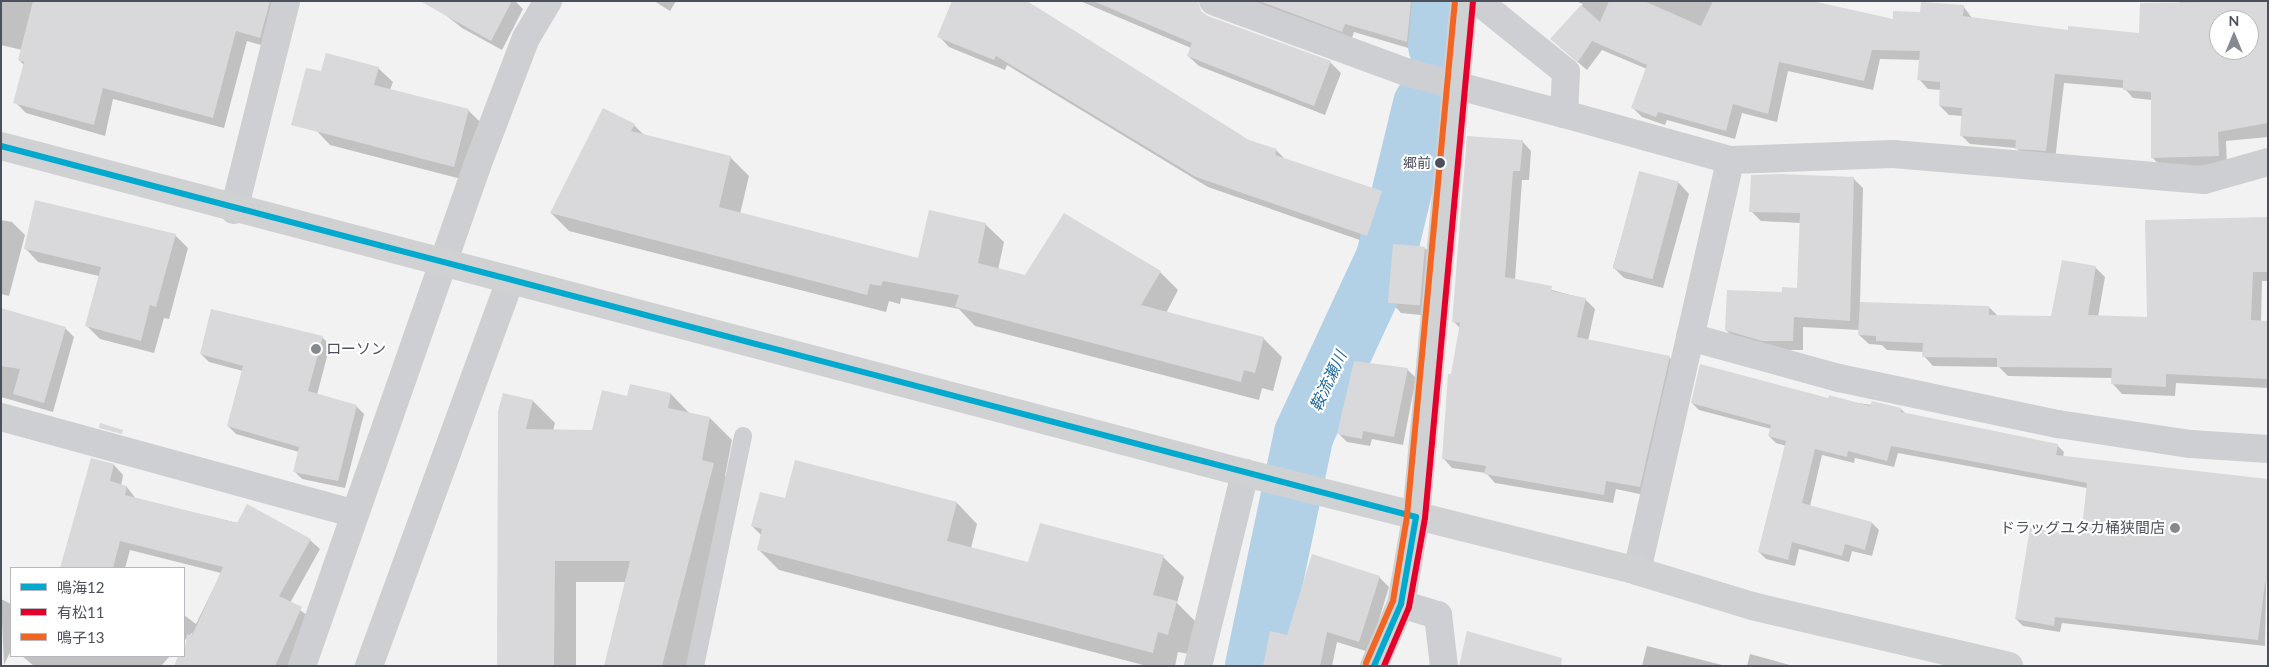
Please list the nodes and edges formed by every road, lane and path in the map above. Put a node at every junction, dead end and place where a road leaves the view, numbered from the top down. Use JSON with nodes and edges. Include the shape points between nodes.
{"nodes":[{"id":1,"x":286,"y":1,"type":"edge"},
{"id":2,"x":548,"y":1,"type":"edge"},
{"id":3,"x":1212,"y":1,"type":"edge"},
{"id":4,"x":1464,"y":1,"type":"edge"},
{"id":5,"x":1478,"y":1,"type":"edge"},
{"id":6,"x":1458,"y":86,"type":"junction"},
{"id":7,"x":1564,"y":114,"type":"junction"},
{"id":8,"x":1,"y":146,"type":"edge"},
{"id":9,"x":1730,"y":160,"type":"junction"},
{"id":10,"x":2268,"y":162,"type":"edge"},
{"id":11,"x":234,"y":210,"type":"junction"},
{"id":12,"x":446,"y":263,"type":"junction"},
{"id":13,"x":510,"y":280,"type":"junction"},
{"id":14,"x":1690,"y":337,"type":"junction"},
{"id":15,"x":1,"y":417,"type":"edge"},
{"id":16,"x":743,"y":436,"type":"dead end"},
{"id":17,"x":2268,"y":449,"type":"edge"},
{"id":18,"x":1245,"y":473,"type":"junction"},
{"id":19,"x":353,"y":513,"type":"junction"},
{"id":20,"x":1416,"y":517,"type":"junction"},
{"id":21,"x":1637,"y":571,"type":"junction"},
{"id":22,"x":1401,"y":604,"type":"junction"},
{"id":23,"x":302,"y":666,"type":"edge"},
{"id":24,"x":369,"y":666,"type":"edge"},
{"id":25,"x":695,"y":666,"type":"edge"},
{"id":26,"x":1198,"y":666,"type":"edge"},
{"id":27,"x":1374,"y":666,"type":"edge"},
{"id":28,"x":1444,"y":666,"type":"edge"},
{"id":29,"x":2009,"y":666,"type":"edge"}],
"edges":[{"from":1,"to":11,"type":"street"},
{"from":2,"to":12,"type":"street","via":[[526,38],[477,166]]},
{"from":3,"to":6,"type":"street","via":[[1406,72]]},
{"from":4,"to":6,"type":"street"},
{"from":5,"to":7,"type":"street","via":[[1566,72]]},
{"from":6,"to":7,"type":"street"},
{"from":6,"to":20,"type":"street"},
{"from":7,"to":9,"type":"street"},
{"from":8,"to":11,"type":"street"},
{"from":9,"to":10,"type":"street","via":[[1893,154],[2204,180]]},
{"from":9,"to":14,"type":"street"},
{"from":11,"to":12,"type":"street"},
{"from":12,"to":13,"type":"street"},
{"from":12,"to":19,"type":"street"},
{"from":13,"to":18,"type":"street"},
{"from":13,"to":24,"type":"street"},
{"from":14,"to":17,"type":"street","via":[[1839,378],[2058,424],[2191,444]]},
{"from":14,"to":21,"type":"street"},
{"from":15,"to":19,"type":"street"},
{"from":16,"to":25,"type":"lane"},
{"from":18,"to":20,"type":"street"},
{"from":18,"to":26,"type":"street"},
{"from":19,"to":23,"type":"street"},
{"from":20,"to":21,"type":"street"},
{"from":20,"to":22,"type":"street"},
{"from":21,"to":29,"type":"street","via":[[1752,606]]},
{"from":22,"to":27,"type":"street"},
{"from":22,"to":28,"type":"street","via":[[1438,615]]}]}
